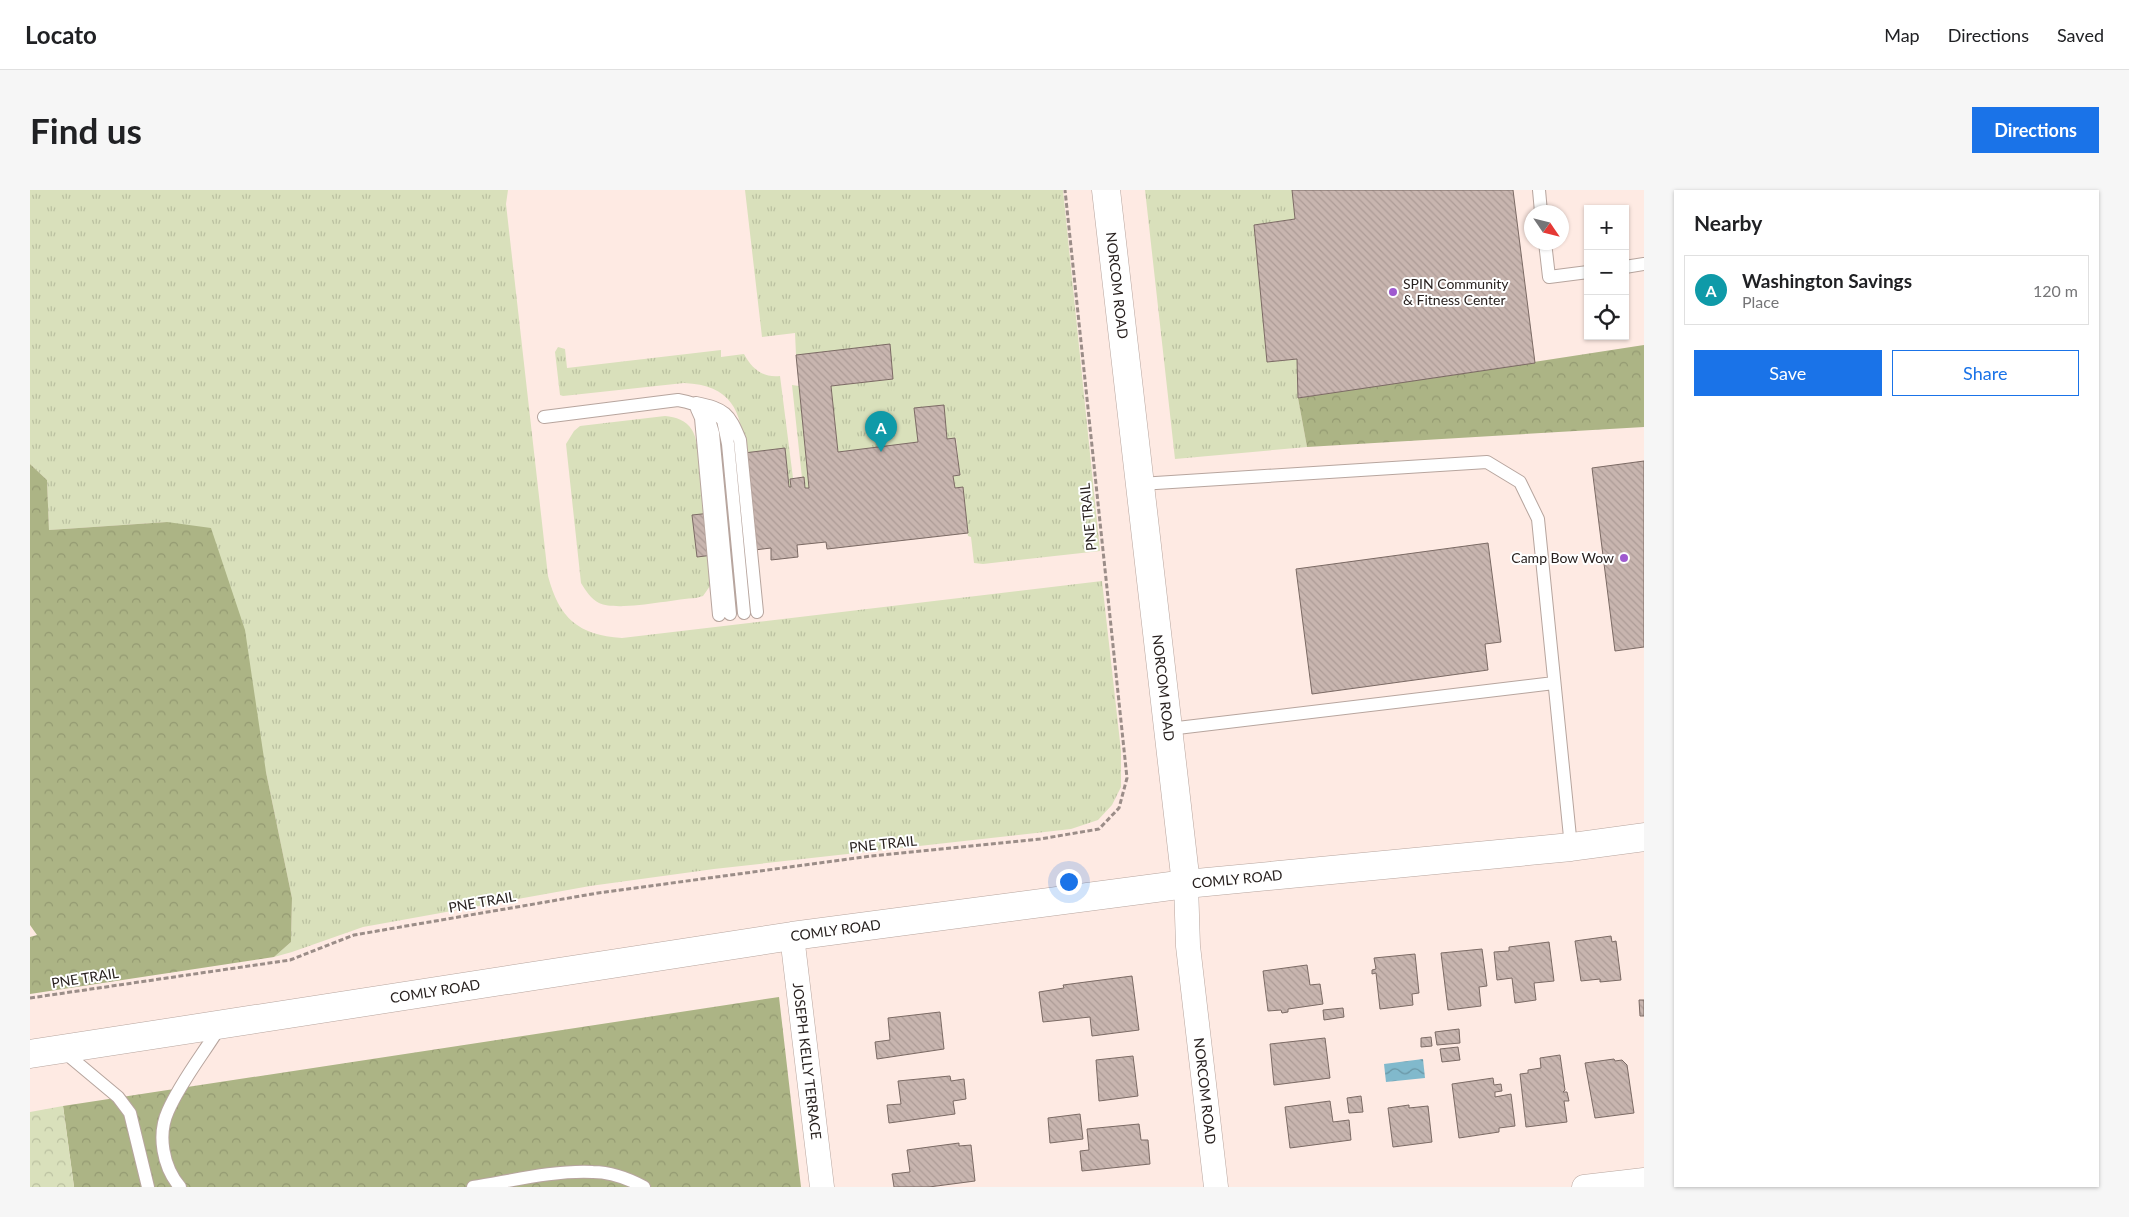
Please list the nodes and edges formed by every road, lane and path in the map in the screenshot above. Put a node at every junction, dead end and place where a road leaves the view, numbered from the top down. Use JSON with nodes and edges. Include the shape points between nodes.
{"nodes":[{"id":1,"x":1065,"y":190,"type":"edge"},
{"id":2,"x":1106,"y":190,"type":"edge"},
{"id":3,"x":1539,"y":190,"type":"edge"},
{"id":4,"x":1540,"y":205,"type":"edge"},
{"id":5,"x":1546,"y":250,"type":"edge"},
{"id":6,"x":1644,"y":264,"type":"edge"},
{"id":7,"x":1629,"y":266,"type":"edge"},
{"id":8,"x":1584,"y":273,"type":"edge"},
{"id":9,"x":694,"y":402,"type":"junction"},
{"id":10,"x":544,"y":417,"type":"dead end"},
{"id":11,"x":1140,"y":484,"type":"junction"},
{"id":12,"x":750,"y":612,"type":"dead end"},
{"id":13,"x":725,"y":615,"type":"dead end"},
{"id":14,"x":1554,"y":683,"type":"junction"},
{"id":15,"x":1168,"y":729,"type":"junction"},
{"id":16,"x":1644,"y":837,"type":"edge"},
{"id":17,"x":1571,"y":847,"type":"junction"},
{"id":18,"x":1186,"y":884,"type":"junction"},
{"id":19,"x":792,"y":936,"type":"junction"},
{"id":20,"x":30,"y":998,"type":"edge"},
{"id":21,"x":222,"y":1024,"type":"junction"},
{"id":22,"x":61,"y":1050,"type":"junction"},
{"id":23,"x":30,"y":1054,"type":"edge"},
{"id":24,"x":1644,"y":1180,"type":"edge"},
{"id":25,"x":148,"y":1187,"type":"edge"},
{"id":26,"x":180,"y":1187,"type":"edge"},
{"id":27,"x":473,"y":1187,"type":"edge"},
{"id":28,"x":644,"y":1187,"type":"edge"},
{"id":29,"x":822,"y":1187,"type":"edge"},
{"id":30,"x":1216,"y":1187,"type":"edge"},
{"id":31,"x":1584,"y":1187,"type":"edge"}],
"edges":[{"from":1,"to":20,"type":"path","name":"PNE TRAIL","via":[[1127,778],[1119,808],[1099,829],[598,893],[354,935],[290,960]]},
{"from":2,"to":11,"type":"street","name":"NORCOM ROAD"},
{"from":3,"to":4,"type":"lane"},
{"from":5,"to":8,"type":"lane","via":[[1549,277]]},
{"from":6,"to":7,"type":"lane"},
{"from":9,"to":10,"type":"lane","via":[[678,400]]},
{"from":9,"to":12,"type":"lane","via":[[713,410],[723,420]]},
{"from":9,"to":13,"type":"lane","via":[[708,414],[713,434]]},
{"from":11,"to":14,"type":"lane","via":[[1488,462],[1520,482],[1538,519]]},
{"from":11,"to":15,"type":"street","name":"NORCOM ROAD"},
{"from":14,"to":15,"type":"lane"},
{"from":14,"to":17,"type":"lane"},
{"from":15,"to":18,"type":"street","name":"NORCOM ROAD"},
{"from":16,"to":17,"type":"street","name":"COMLY ROAD"},
{"from":17,"to":18,"type":"street","name":"COMLY ROAD"},
{"from":18,"to":19,"type":"street","name":"COMLY ROAD"},
{"from":18,"to":30,"type":"street","name":"NORCOM ROAD","via":[[1188,946]]},
{"from":19,"to":21,"type":"street","name":"COMLY ROAD"},
{"from":19,"to":29,"type":"street","name":"JOSEPH KELLY TERRACE"},
{"from":21,"to":22,"type":"street","name":"COMLY ROAD"},
{"from":21,"to":26,"type":"lane","via":[[167,1112],[162,1145],[171,1176]]},
{"from":22,"to":23,"type":"street","name":"COMLY ROAD"},
{"from":22,"to":25,"type":"lane","via":[[118,1097],[130,1113]]},
{"from":24,"to":31,"type":"street"},
{"from":27,"to":28,"type":"lane","via":[[594,1172],[629,1179]]}]}
